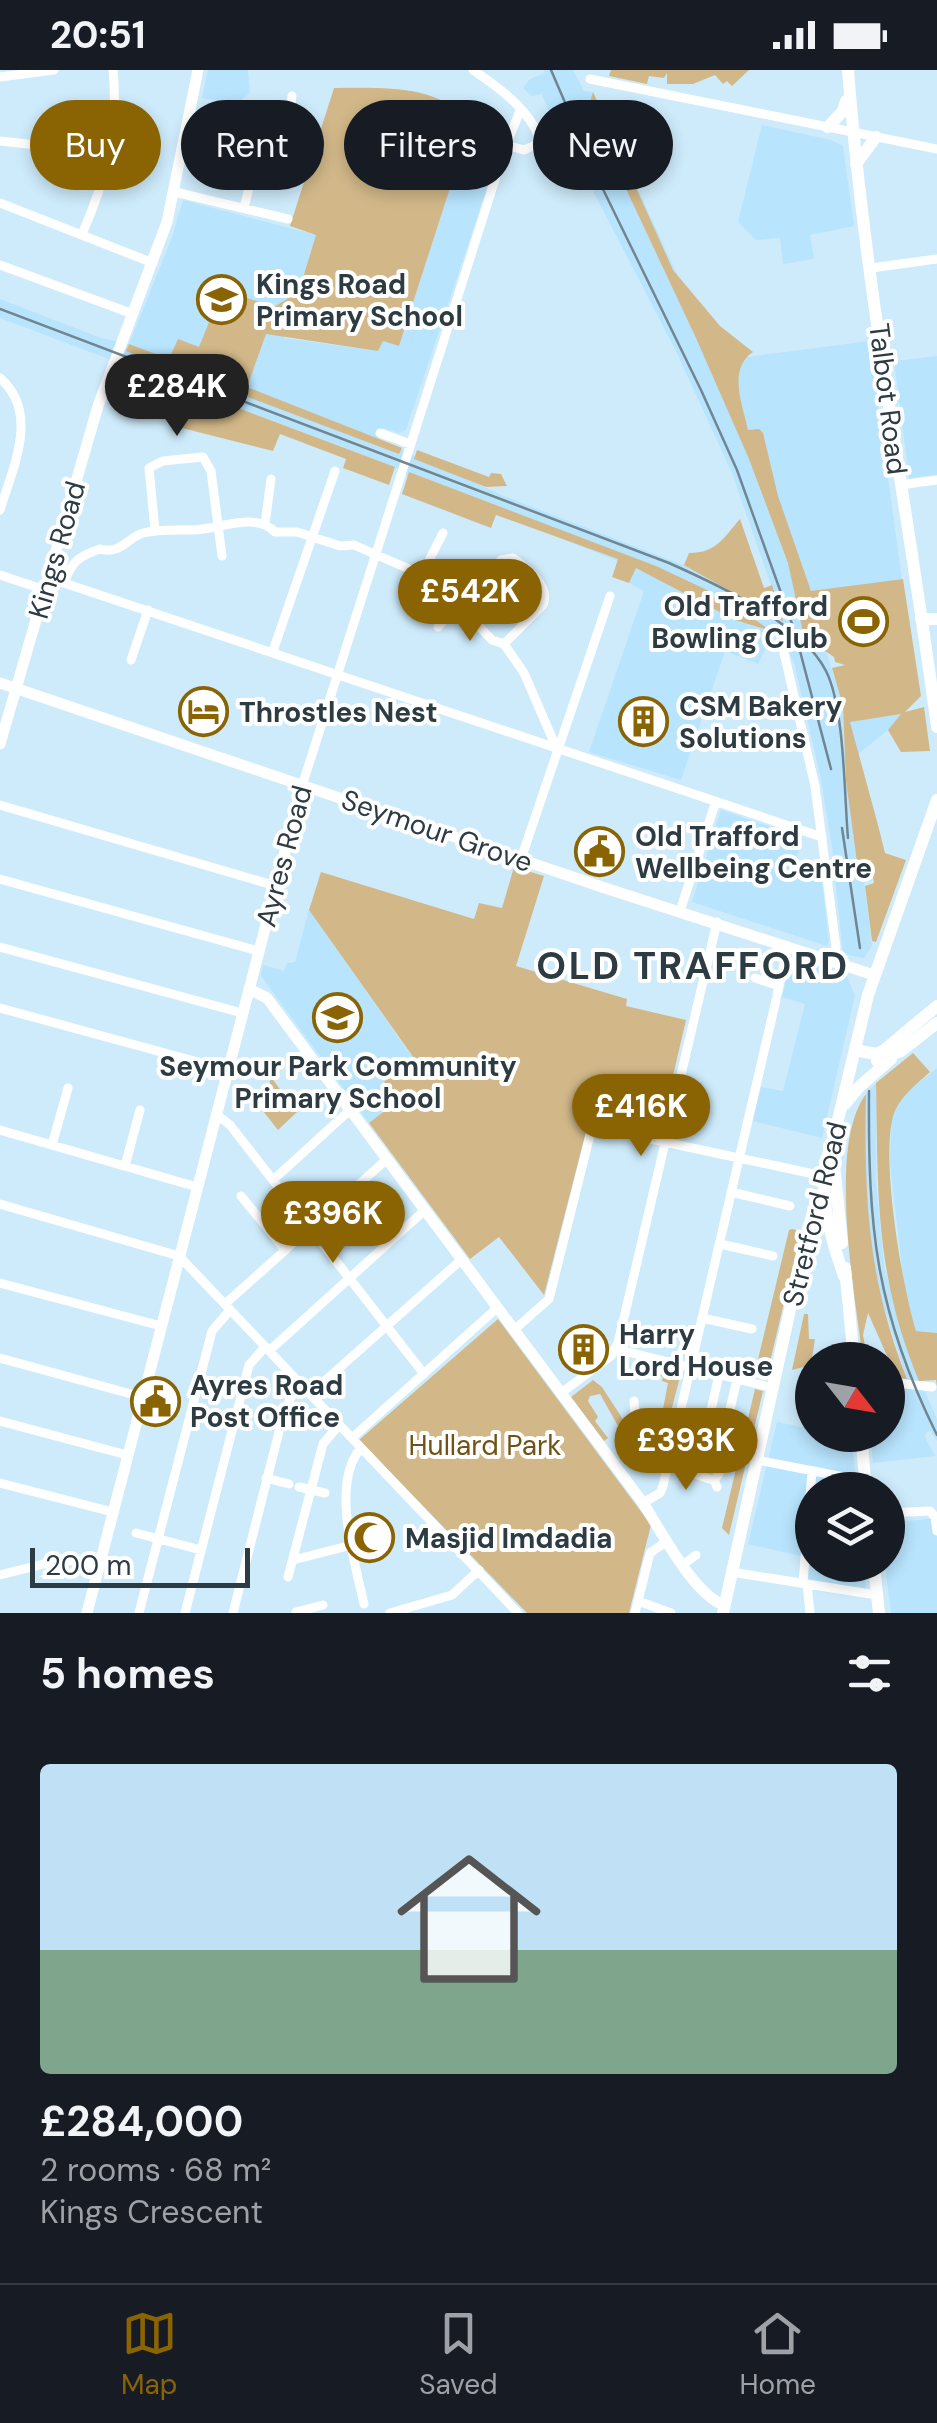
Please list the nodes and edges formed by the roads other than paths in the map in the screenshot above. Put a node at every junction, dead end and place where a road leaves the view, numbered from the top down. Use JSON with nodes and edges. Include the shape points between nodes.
{"nodes":[{"id":1,"x":54,"y":70,"type":"edge"},
{"id":2,"x":113,"y":70,"type":"edge"},
{"id":3,"x":198,"y":70,"type":"edge"},
{"id":4,"x":473,"y":70,"type":"edge"},
{"id":5,"x":848,"y":70,"type":"edge"},
{"id":6,"x":0,"y":77,"type":"edge"},
{"id":7,"x":590,"y":79,"type":"dead end"},
{"id":8,"x":849,"y":92,"type":"junction"},
{"id":9,"x":291,"y":94,"type":"dead end"},
{"id":10,"x":116,"y":100,"type":"edge"},
{"id":11,"x":291,"y":100,"type":"edge"},
{"id":12,"x":520,"y":110,"type":"junction"},
{"id":13,"x":828,"y":127,"type":"junction"},
{"id":14,"x":513,"y":128,"type":"edge"},
{"id":15,"x":852,"y":133,"type":"junction"},
{"id":16,"x":876,"y":137,"type":"junction"},
{"id":17,"x":0,"y":140,"type":"edge"},
{"id":18,"x":30,"y":143,"type":"edge"},
{"id":19,"x":513,"y":147,"type":"edge"},
{"id":20,"x":937,"y":149,"type":"edge"},
{"id":21,"x":856,"y":164,"type":"junction"},
{"id":22,"x":100,"y":190,"type":"edge"},
{"id":23,"x":248,"y":190,"type":"edge"},
{"id":24,"x":492,"y":190,"type":"edge"},
{"id":25,"x":175,"y":192,"type":"junction"},
{"id":26,"x":0,"y":203,"type":"edge"},
{"id":27,"x":244,"y":208,"type":"junction"},
{"id":28,"x":288,"y":219,"type":"dead end"},
{"id":29,"x":82,"y":234,"type":"junction"},
{"id":30,"x":937,"y":258,"type":"edge"},
{"id":31,"x":153,"y":263,"type":"junction"},
{"id":32,"x":0,"y":265,"type":"edge"},
{"id":33,"x":871,"y":268,"type":"junction"},
{"id":34,"x":133,"y":314,"type":"junction"},
{"id":35,"x":0,"y":378,"type":"edge"},
{"id":36,"x":380,"y":433,"type":"dead end"},
{"id":37,"x":410,"y":445,"type":"junction"},
{"id":38,"x":335,"y":471,"type":"dead end"},
{"id":39,"x":271,"y":480,"type":"dead end"},
{"id":40,"x":937,"y":480,"type":"edge"},
{"id":41,"x":899,"y":485,"type":"junction"},
{"id":42,"x":0,"y":510,"type":"edge"},
{"id":43,"x":266,"y":524,"type":"junction"},
{"id":44,"x":218,"y":526,"type":"junction"},
{"id":45,"x":155,"y":530,"type":"junction"},
{"id":46,"x":443,"y":533,"type":"dead end"},
{"id":47,"x":312,"y":536,"type":"junction"},
{"id":48,"x":376,"y":554,"type":"junction"},
{"id":49,"x":222,"y":556,"type":"dead end"},
{"id":50,"x":422,"y":574,"type":"junction"},
{"id":51,"x":0,"y":575,"type":"edge"},
{"id":52,"x":65,"y":582,"type":"junction"},
{"id":53,"x":47,"y":584,"type":"junction"},
{"id":54,"x":610,"y":596,"type":"dead end"},
{"id":55,"x":460,"y":603,"type":"junction"},
{"id":56,"x":148,"y":610,"type":"junction"},
{"id":57,"x":921,"y":619,"type":"junction"},
{"id":58,"x":937,"y":619,"type":"edge"},
{"id":59,"x":438,"y":626,"type":"dead end"},
{"id":60,"x":937,"y":630,"type":"edge"},
{"id":61,"x":504,"y":644,"type":"junction"},
{"id":62,"x":273,"y":652,"type":"junction"},
{"id":63,"x":784,"y":653,"type":"dead end"},
{"id":64,"x":130,"y":660,"type":"dead end"},
{"id":65,"x":929,"y":671,"type":"junction"},
{"id":66,"x":338,"y":673,"type":"junction"},
{"id":67,"x":0,"y":683,"type":"edge"},
{"id":68,"x":17,"y":689,"type":"junction"},
{"id":69,"x":937,"y":727,"type":"edge"},
{"id":70,"x":0,"y":744,"type":"edge"},
{"id":71,"x":557,"y":748,"type":"junction"},
{"id":72,"x":302,"y":786,"type":"junction"},
{"id":73,"x":937,"y":800,"type":"edge"},
{"id":74,"x":716,"y":802,"type":"junction"},
{"id":75,"x":0,"y":805,"type":"edge"},
{"id":76,"x":822,"y":837,"type":"junction"},
{"id":77,"x":522,"y":859,"type":"junction"},
{"id":78,"x":0,"y":879,"type":"edge"},
{"id":79,"x":276,"y":886,"type":"junction"},
{"id":80,"x":680,"y":911,"type":"junction"},
{"id":81,"x":716,"y":922,"type":"junction"},
{"id":82,"x":788,"y":946,"type":"junction"},
{"id":83,"x":0,"y":947,"type":"edge"},
{"id":84,"x":258,"y":951,"type":"junction"},
{"id":85,"x":834,"y":962,"type":"junction"},
{"id":86,"x":874,"y":975,"type":"junction"},
{"id":87,"x":755,"y":978,"type":"dead end"},
{"id":88,"x":248,"y":990,"type":"junction"},
{"id":89,"x":778,"y":993,"type":"junction"},
{"id":90,"x":937,"y":1006,"type":"edge"},
{"id":91,"x":0,"y":1008,"type":"edge"},
{"id":92,"x":864,"y":1009,"type":"junction"},
{"id":93,"x":242,"y":1013,"type":"junction"},
{"id":94,"x":937,"y":1023,"type":"edge"},
{"id":95,"x":896,"y":1048,"type":"junction"},
{"id":96,"x":855,"y":1050,"type":"junction"},
{"id":97,"x":228,"y":1070,"type":"junction"},
{"id":98,"x":68,"y":1088,"type":"dead end"},
{"id":99,"x":841,"y":1108,"type":"junction"},
{"id":100,"x":140,"y":1110,"type":"dead end"},
{"id":101,"x":350,"y":1110,"type":"junction"},
{"id":102,"x":216,"y":1114,"type":"junction"},
{"id":103,"x":0,"y":1130,"type":"edge"},
{"id":104,"x":664,"y":1143,"type":"junction"},
{"id":105,"x":52,"y":1145,"type":"junction"},
{"id":106,"x":833,"y":1152,"type":"junction"},
{"id":107,"x":738,"y":1159,"type":"junction"},
{"id":108,"x":386,"y":1160,"type":"junction"},
{"id":109,"x":125,"y":1166,"type":"junction"},
{"id":110,"x":823,"y":1176,"type":"junction"},
{"id":111,"x":272,"y":1180,"type":"junction"},
{"id":112,"x":198,"y":1186,"type":"junction"},
{"id":113,"x":732,"y":1192,"type":"junction"},
{"id":114,"x":824,"y":1201,"type":"junction"},
{"id":115,"x":0,"y":1204,"type":"edge"},
{"id":116,"x":244,"y":1204,"type":"dead end"},
{"id":117,"x":790,"y":1206,"type":"dead end"},
{"id":118,"x":425,"y":1210,"type":"junction"},
{"id":119,"x":828,"y":1220,"type":"junction"},
{"id":120,"x":309,"y":1228,"type":"junction"},
{"id":121,"x":720,"y":1244,"type":"junction"},
{"id":122,"x":285,"y":1250,"type":"junction"},
{"id":123,"x":805,"y":1255,"type":"junction"},
{"id":124,"x":179,"y":1256,"type":"junction"},
{"id":125,"x":773,"y":1256,"type":"dead end"},
{"id":126,"x":461,"y":1260,"type":"junction"},
{"id":127,"x":844,"y":1276,"type":"junction"},
{"id":128,"x":349,"y":1278,"type":"junction"},
{"id":129,"x":0,"y":1283,"type":"edge"},
{"id":130,"x":228,"y":1307,"type":"junction"},
{"id":131,"x":497,"y":1308,"type":"junction"},
{"id":132,"x":702,"y":1318,"type":"junction"},
{"id":133,"x":161,"y":1326,"type":"junction"},
{"id":134,"x":386,"y":1327,"type":"junction"},
{"id":135,"x":752,"y":1329,"type":"dead end"},
{"id":136,"x":514,"y":1330,"type":"junction"},
{"id":137,"x":852,"y":1342,"type":"edge"},
{"id":138,"x":267,"y":1349,"type":"junction"},
{"id":139,"x":616,"y":1350,"type":"junction"},
{"id":140,"x":0,"y":1358,"type":"edge"},
{"id":141,"x":689,"y":1368,"type":"junction"},
{"id":142,"x":424,"y":1374,"type":"junction"},
{"id":143,"x":719,"y":1375,"type":"junction"},
{"id":144,"x":738,"y":1379,"type":"junction"},
{"id":145,"x":301,"y":1384,"type":"junction"},
{"id":146,"x":905,"y":1384,"type":"edge"},
{"id":147,"x":932,"y":1387,"type":"dead end"},
{"id":148,"x":774,"y":1388,"type":"junction"},
{"id":149,"x":310,"y":1394,"type":"junction"},
{"id":150,"x":560,"y":1394,"type":"junction"},
{"id":151,"x":142,"y":1397,"type":"junction"},
{"id":152,"x":634,"y":1401,"type":"dead end"},
{"id":153,"x":650,"y":1418,"type":"junction"},
{"id":154,"x":0,"y":1420,"type":"edge"},
{"id":155,"x":676,"y":1423,"type":"junction"},
{"id":156,"x":340,"y":1425,"type":"junction"},
{"id":157,"x":352,"y":1438,"type":"junction"},
{"id":158,"x":658,"y":1445,"type":"dead end"},
{"id":159,"x":361,"y":1448,"type":"junction"},
{"id":160,"x":127,"y":1455,"type":"junction"},
{"id":161,"x":756,"y":1460,"type":"junction"},
{"id":162,"x":668,"y":1462,"type":"junction"},
{"id":163,"x":812,"y":1470,"type":"junction"},
{"id":164,"x":819,"y":1472,"type":"edge"},
{"id":165,"x":266,"y":1478,"type":"junction"},
{"id":166,"x":716,"y":1480,"type":"dead end"},
{"id":167,"x":0,"y":1482,"type":"edge"},
{"id":168,"x":311,"y":1490,"type":"junction"},
{"id":169,"x":344,"y":1498,"type":"junction"},
{"id":170,"x":642,"y":1503,"type":"junction"},
{"id":171,"x":113,"y":1512,"type":"junction"},
{"id":172,"x":905,"y":1512,"type":"edge"},
{"id":173,"x":937,"y":1531,"type":"edge"},
{"id":174,"x":136,"y":1533,"type":"dead end"},
{"id":175,"x":158,"y":1539,"type":"junction"},
{"id":176,"x":667,"y":1541,"type":"junction"},
{"id":177,"x":352,"y":1545,"type":"junction"},
{"id":178,"x":201,"y":1550,"type":"junction"},
{"id":179,"x":697,"y":1554,"type":"dead end"},
{"id":180,"x":293,"y":1560,"type":"junction"},
{"id":181,"x":684,"y":1564,"type":"junction"},
{"id":182,"x":99,"y":1567,"type":"junction"},
{"id":183,"x":479,"y":1570,"type":"junction"},
{"id":184,"x":731,"y":1572,"type":"junction"},
{"id":185,"x":0,"y":1575,"type":"edge"},
{"id":186,"x":288,"y":1578,"type":"dead end"},
{"id":187,"x":876,"y":1582,"type":"edge"},
{"id":188,"x":805,"y":1583,"type":"junction"},
{"id":189,"x":877,"y":1595,"type":"junction"},
{"id":190,"x":638,"y":1602,"type":"junction"},
{"id":191,"x":362,"y":1604,"type":"edge"},
{"id":192,"x":316,"y":1608,"type":"edge"},
{"id":193,"x":724,"y":1609,"type":"edge"},
{"id":194,"x":296,"y":1612,"type":"edge"},
{"id":195,"x":87,"y":1613,"type":"edge"},
{"id":196,"x":139,"y":1613,"type":"edge"},
{"id":197,"x":185,"y":1613,"type":"edge"},
{"id":198,"x":233,"y":1613,"type":"edge"},
{"id":199,"x":390,"y":1613,"type":"edge"},
{"id":200,"x":518,"y":1613,"type":"edge"},
{"id":201,"x":636,"y":1613,"type":"edge"},
{"id":202,"x":671,"y":1613,"type":"edge"},
{"id":203,"x":810,"y":1613,"type":"edge"},
{"id":204,"x":879,"y":1613,"type":"edge"}],
"edges":[{"from":1,"to":6,"type":"street"},
{"from":2,"to":10,"type":"street"},
{"from":3,"to":25,"type":"main road","name":"Kings Road"},
{"from":4,"to":12,"type":"street"},
{"from":5,"to":8,"type":"main road","name":"Talbot Road"},
{"from":7,"to":13,"type":"street"},
{"from":8,"to":13,"type":"main road","via":[[843,112]]},
{"from":8,"to":15,"type":"main road","name":"Talbot Road"},
{"from":9,"to":11,"type":"street"},
{"from":12,"to":14,"type":"street","name":"Ayres Road"},
{"from":12,"to":19,"type":"street","via":[[536,125],[543,146]]},
{"from":13,"to":15,"type":"street"},
{"from":15,"to":16,"type":"street"},
{"from":15,"to":21,"type":"main road","name":"Talbot Road"},
{"from":16,"to":20,"type":"street"},
{"from":16,"to":21,"type":"main road"},
{"from":17,"to":18,"type":"street"},
{"from":21,"to":33,"type":"main road","name":"Talbot Road"},
{"from":22,"to":29,"type":"street"},
{"from":23,"to":27,"type":"street"},
{"from":24,"to":37,"type":"street","name":"Ayres Road"},
{"from":25,"to":27,"type":"street"},
{"from":25,"to":31,"type":"main road","name":"Kings Road"},
{"from":26,"to":29,"type":"street"},
{"from":27,"to":28,"type":"street"},
{"from":29,"to":31,"type":"street"},
{"from":30,"to":33,"type":"street"},
{"from":31,"to":34,"type":"main road","name":"Kings Road"},
{"from":32,"to":34,"type":"street"},
{"from":33,"to":41,"type":"main road","name":"Talbot Road"},
{"from":34,"to":53,"type":"main road","name":"Kings Road"},
{"from":35,"to":42,"type":"street","via":[[17,398],[22,424]]},
{"from":36,"to":37,"type":"street"},
{"from":37,"to":48,"type":"street","name":"Ayres Road"},
{"from":38,"to":47,"type":"street"},
{"from":39,"to":43,"type":"street"},
{"from":40,"to":41,"type":"street"},
{"from":41,"to":57,"type":"main road","name":"Talbot Road"},
{"from":43,"to":44,"type":"street"},
{"from":43,"to":47,"type":"street","via":[[275,532]]},
{"from":44,"to":45,"type":"street"},
{"from":44,"to":45,"type":"street","via":[[208,462],[194,456],[149,468]]},
{"from":44,"to":49,"type":"street"},
{"from":45,"to":52,"type":"street","via":[[80,557]]},
{"from":46,"to":50,"type":"street"},
{"from":47,"to":48,"type":"street"},
{"from":47,"to":62,"type":"street"},
{"from":48,"to":50,"type":"street"},
{"from":48,"to":66,"type":"street","name":"Ayres Road"},
{"from":50,"to":55,"type":"street"},
{"from":51,"to":53,"type":"street"},
{"from":52,"to":53,"type":"street"},
{"from":52,"to":56,"type":"street"},
{"from":53,"to":68,"type":"main road","name":"Kings Road"},
{"from":54,"to":71,"type":"street"},
{"from":55,"to":59,"type":"street"},
{"from":55,"to":61,"type":"street","via":[[492,640]]},
{"from":55,"to":61,"type":"street","via":[[501,560],[521,565],[545,589],[546,600]]},
{"from":56,"to":62,"type":"street"},
{"from":56,"to":64,"type":"street"},
{"from":57,"to":58,"type":"main road"},
{"from":57,"to":65,"type":"main road","name":"Talbot Road"},
{"from":60,"to":65,"type":"main road"},
{"from":61,"to":71,"type":"street"},
{"from":62,"to":66,"type":"street"},
{"from":63,"to":76,"type":"street"},
{"from":65,"to":69,"type":"main road","name":"Talbot Road"},
{"from":66,"to":71,"type":"street"},
{"from":66,"to":72,"type":"street","name":"Ayres Road"},
{"from":67,"to":68,"type":"main road","name":"Seymour Grove"},
{"from":68,"to":70,"type":"main road","name":"Kings Road"},
{"from":68,"to":72,"type":"main road","name":"Seymour Grove"},
{"from":71,"to":74,"type":"street"},
{"from":71,"to":77,"type":"street"},
{"from":72,"to":77,"type":"main road","name":"Seymour Grove"},
{"from":72,"to":79,"type":"main road","name":"Ayres Road"},
{"from":73,"to":86,"type":"main road"},
{"from":74,"to":76,"type":"street"},
{"from":74,"to":80,"type":"street"},
{"from":75,"to":79,"type":"street"},
{"from":76,"to":85,"type":"street"},
{"from":77,"to":80,"type":"main road","name":"Seymour Grove"},
{"from":78,"to":84,"type":"street"},
{"from":79,"to":84,"type":"main road","name":"Ayres Road"},
{"from":80,"to":81,"type":"main road","name":"Seymour Grove"},
{"from":81,"to":82,"type":"main road","name":"Seymour Grove"},
{"from":81,"to":104,"type":"street"},
{"from":82,"to":85,"type":"main road","name":"Seymour Grove"},
{"from":82,"to":89,"type":"street"},
{"from":83,"to":93,"type":"street"},
{"from":84,"to":88,"type":"main road","name":"Ayres Road"},
{"from":85,"to":86,"type":"main road","name":"Seymour Grove"},
{"from":86,"to":92,"type":"main road"},
{"from":87,"to":89,"type":"street"},
{"from":88,"to":93,"type":"main road","name":"Ayres Road"},
{"from":88,"to":101,"type":"main road","via":[[266,997]]},
{"from":89,"to":107,"type":"street"},
{"from":90,"to":95,"type":"main road"},
{"from":91,"to":97,"type":"street"},
{"from":92,"to":95,"type":"main road","via":[[866,1036],[877,1046]]},
{"from":92,"to":96,"type":"main road"},
{"from":93,"to":97,"type":"main road","name":"Ayres Road"},
{"from":94,"to":95,"type":"main road"},
{"from":95,"to":96,"type":"main road","via":[[875,1062]]},
{"from":95,"to":99,"type":"main road"},
{"from":96,"to":99,"type":"main road","name":"Stretford Road"},
{"from":97,"to":102,"type":"main road","name":"Ayres Road"},
{"from":98,"to":105,"type":"street"},
{"from":99,"to":106,"type":"main road","name":"Stretford Road"},
{"from":100,"to":109,"type":"street"},
{"from":101,"to":108,"type":"main road"},
{"from":101,"to":111,"type":"street"},
{"from":102,"to":111,"type":"street"},
{"from":102,"to":112,"type":"main road","name":"Ayres Road"},
{"from":103,"to":105,"type":"street"},
{"from":104,"to":107,"type":"street"},
{"from":104,"to":136,"type":"street","via":[[591,1131],[548,1299]]},
{"from":104,"to":139,"type":"street"},
{"from":105,"to":109,"type":"street"},
{"from":106,"to":110,"type":"main road","name":"Stretford Road"},
{"from":106,"to":119,"type":"main road"},
{"from":106,"to":127,"type":"main road"},
{"from":107,"to":110,"type":"street"},
{"from":107,"to":113,"type":"street"},
{"from":108,"to":118,"type":"main road"},
{"from":108,"to":120,"type":"street"},
{"from":109,"to":112,"type":"street"},
{"from":110,"to":114,"type":"main road","name":"Stretford Road"},
{"from":111,"to":120,"type":"street"},
{"from":112,"to":124,"type":"main road","name":"Ayres Road"},
{"from":113,"to":117,"type":"street"},
{"from":113,"to":121,"type":"street"},
{"from":114,"to":119,"type":"main road"},
{"from":114,"to":123,"type":"main road","name":"Stretford Road","via":[[811,1220]]},
{"from":115,"to":124,"type":"street"},
{"from":116,"to":122,"type":"street"},
{"from":118,"to":126,"type":"main road"},
{"from":118,"to":128,"type":"street"},
{"from":119,"to":123,"type":"main road","via":[[816,1228]]},
{"from":119,"to":127,"type":"main road"},
{"from":120,"to":122,"type":"street"},
{"from":120,"to":128,"type":"street"},
{"from":121,"to":125,"type":"street"},
{"from":121,"to":132,"type":"street"},
{"from":122,"to":130,"type":"street"},
{"from":123,"to":148,"type":"main road","name":"Stretford Road"},
{"from":124,"to":130,"type":"street"},
{"from":124,"to":133,"type":"main road","name":"Ayres Road"},
{"from":126,"to":131,"type":"main road"},
{"from":126,"to":134,"type":"street"},
{"from":127,"to":137,"type":"main road"},
{"from":128,"to":134,"type":"street"},
{"from":128,"to":138,"type":"street"},
{"from":129,"to":133,"type":"street"},
{"from":130,"to":138,"type":"street"},
{"from":130,"to":175,"type":"street","via":[[212,1331]]},
{"from":131,"to":136,"type":"main road"},
{"from":131,"to":142,"type":"street"},
{"from":132,"to":135,"type":"street"},
{"from":132,"to":141,"type":"street"},
{"from":133,"to":151,"type":"main road","name":"Ayres Road"},
{"from":134,"to":142,"type":"street"},
{"from":134,"to":149,"type":"street"},
{"from":136,"to":150,"type":"main road"},
{"from":138,"to":145,"type":"street"},
{"from":138,"to":178,"type":"street","via":[[249,1365]]},
{"from":139,"to":141,"type":"street"},
{"from":139,"to":150,"type":"street"},
{"from":140,"to":151,"type":"street"},
{"from":141,"to":143,"type":"street"},
{"from":141,"to":155,"type":"street"},
{"from":142,"to":157,"type":"street"},
{"from":143,"to":144,"type":"street"},
{"from":143,"to":144,"type":"street","via":[[712,1429],[726,1427]]},
{"from":144,"to":148,"type":"street"},
{"from":145,"to":149,"type":"street"},
{"from":145,"to":165,"type":"street","via":[[286,1405]]},
{"from":146,"to":147,"type":"street"},
{"from":148,"to":161,"type":"main road","name":"Stretford Road"},
{"from":149,"to":156,"type":"street"},
{"from":150,"to":170,"type":"main road"},
{"from":151,"to":160,"type":"main road","name":"Ayres Road"},
{"from":152,"to":153,"type":"street","via":[[635,1414]]},
{"from":153,"to":155,"type":"street"},
{"from":153,"to":158,"type":"street"},
{"from":154,"to":160,"type":"street"},
{"from":155,"to":162,"type":"street"},
{"from":156,"to":157,"type":"street"},
{"from":156,"to":168,"type":"street","via":[[323,1444]]},
{"from":157,"to":159,"type":"street"},
{"from":159,"to":169,"type":"street"},
{"from":159,"to":183,"type":"street"},
{"from":160,"to":171,"type":"main road","name":"Ayres Road"},
{"from":161,"to":163,"type":"street"},
{"from":161,"to":184,"type":"main road","name":"Stretford Road"},
{"from":162,"to":166,"type":"street"},
{"from":162,"to":170,"type":"street","via":[[662,1491]]},
{"from":163,"to":164,"type":"street"},
{"from":163,"to":188,"type":"street"},
{"from":165,"to":168,"type":"street"},
{"from":165,"to":198,"type":"street"},
{"from":167,"to":171,"type":"street"},
{"from":168,"to":169,"type":"street"},
{"from":168,"to":180,"type":"street"},
{"from":169,"to":177,"type":"street"},
{"from":170,"to":176,"type":"main road"},
{"from":171,"to":182,"type":"main road","name":"Ayres Road"},
{"from":172,"to":173,"type":"street","via":[[932,1514]]},
{"from":174,"to":175,"type":"street"},
{"from":175,"to":178,"type":"street"},
{"from":175,"to":196,"type":"street"},
{"from":176,"to":181,"type":"main road"},
{"from":176,"to":190,"type":"street","via":[[651,1550]]},
{"from":177,"to":180,"type":"street"},
{"from":177,"to":191,"type":"street"},
{"from":178,"to":197,"type":"street"},
{"from":179,"to":181,"type":"street"},
{"from":180,"to":186,"type":"street"},
{"from":181,"to":193,"type":"main road"},
{"from":182,"to":185,"type":"street","via":[[64,1559]]},
{"from":182,"to":195,"type":"main road","name":"Ayres Road"},
{"from":183,"to":199,"type":"street","via":[[452,1596]]},
{"from":183,"to":200,"type":"street"},
{"from":184,"to":188,"type":"street"},
{"from":184,"to":193,"type":"main road","name":"Stretford Road"},
{"from":187,"to":189,"type":"main road"},
{"from":188,"to":189,"type":"street"},
{"from":188,"to":203,"type":"street"},
{"from":189,"to":204,"type":"main road"},
{"from":190,"to":201,"type":"street"},
{"from":190,"to":202,"type":"street"},
{"from":192,"to":194,"type":"street"}]}
